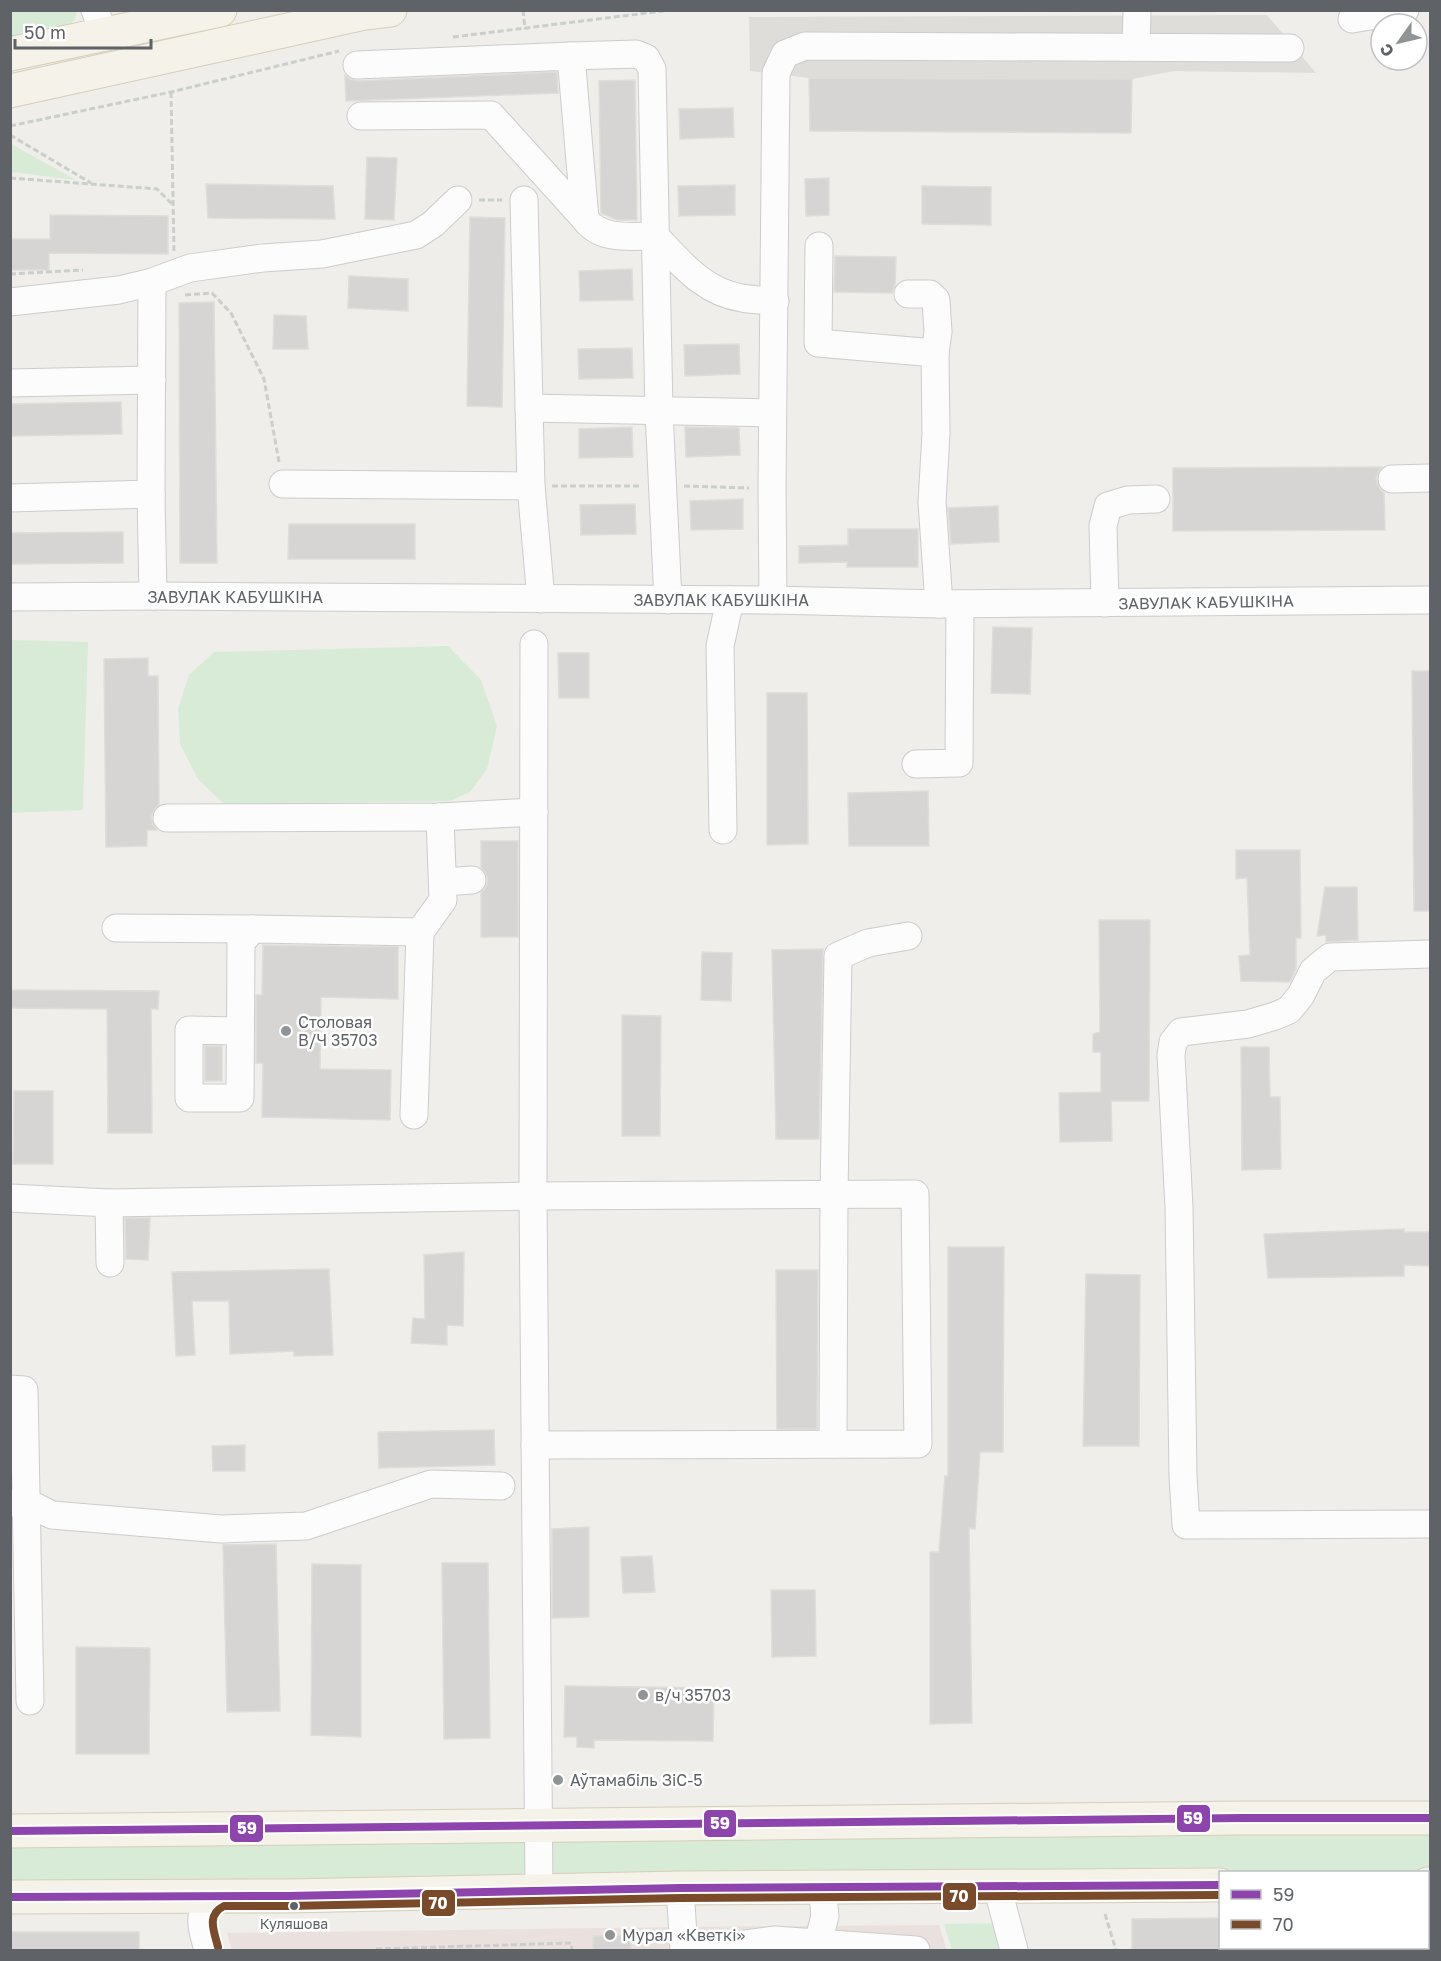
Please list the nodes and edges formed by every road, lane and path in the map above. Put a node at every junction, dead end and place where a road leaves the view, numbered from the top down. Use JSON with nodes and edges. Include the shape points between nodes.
{"nodes":[{"id":1,"x":220,"y":10,"type":"edge"},
{"id":2,"x":390,"y":10,"type":"edge"},
{"id":3,"x":523,"y":10,"type":"edge"},
{"id":4,"x":671,"y":10,"type":"edge"},
{"id":5,"x":1137,"y":10,"type":"edge"},
{"id":6,"x":1405,"y":10,"type":"edge"},
{"id":7,"x":1352,"y":19,"type":"dead end"},
{"id":8,"x":99,"y":23,"type":"edge"},
{"id":9,"x":525,"y":29,"type":"junction"},
{"id":10,"x":443,"y":38,"type":"dead end"},
{"id":11,"x":1136,"y":47,"type":"junction"},
{"id":12,"x":1290,"y":48,"type":"dead end"},
{"id":13,"x":10,"y":54,"type":"edge"},
{"id":14,"x":571,"y":56,"type":"junction"},
{"id":15,"x":353,"y":57,"type":"joint"},
{"id":16,"x":10,"y":91,"type":"edge"},
{"id":17,"x":171,"y":92,"type":"junction"},
{"id":18,"x":361,"y":116,"type":"dead end"},
{"id":19,"x":10,"y":126,"type":"edge"},
{"id":20,"x":10,"y":135,"type":"edge"},
{"id":21,"x":10,"y":178,"type":"edge"},
{"id":22,"x":93,"y":184,"type":"junction"},
{"id":23,"x":458,"y":200,"type":"dead end"},
{"id":24,"x":524,"y":200,"type":"dead end"},
{"id":25,"x":173,"y":205,"type":"junction"},
{"id":26,"x":585,"y":219,"type":"junction"},
{"id":27,"x":655,"y":236,"type":"junction"},
{"id":28,"x":819,"y":246,"type":"dead end"},
{"id":29,"x":152,"y":282,"type":"junction"},
{"id":30,"x":908,"y":294,"type":"dead end"},
{"id":31,"x":775,"y":301,"type":"junction"},
{"id":32,"x":10,"y":302,"type":"edge"},
{"id":33,"x":152,"y":312,"type":"junction"},
{"id":34,"x":935,"y":352,"type":"junction"},
{"id":35,"x":152,"y":380,"type":"junction"},
{"id":36,"x":10,"y":383,"type":"edge"},
{"id":37,"x":529,"y":408,"type":"junction"},
{"id":38,"x":659,"y":412,"type":"junction"},
{"id":39,"x":772,"y":413,"type":"junction"},
{"id":40,"x":1431,"y":478,"type":"edge"},
{"id":41,"x":1392,"y":479,"type":"dead end"},
{"id":42,"x":283,"y":484,"type":"joint"},
{"id":43,"x":531,"y":486,"type":"junction"},
{"id":44,"x":151,"y":494,"type":"junction"},
{"id":45,"x":10,"y":498,"type":"edge"},
{"id":46,"x":1156,"y":499,"type":"dead end"},
{"id":47,"x":153,"y":596,"type":"junction"},
{"id":48,"x":10,"y":597,"type":"edge"},
{"id":49,"x":541,"y":599,"type":"junction"},
{"id":50,"x":668,"y":600,"type":"junction"},
{"id":51,"x":730,"y":600,"type":"junction"},
{"id":52,"x":773,"y":600,"type":"junction"},
{"id":53,"x":1431,"y":600,"type":"edge"},
{"id":54,"x":1105,"y":603,"type":"junction"},
{"id":55,"x":949,"y":604,"type":"junction"},
{"id":56,"x":534,"y":644,"type":"dead end"},
{"id":57,"x":916,"y":764,"type":"dead end"},
{"id":58,"x":534,"y":812,"type":"junction"},
{"id":59,"x":440,"y":817,"type":"junction"},
{"id":60,"x":167,"y":818,"type":"dead end"},
{"id":61,"x":723,"y":830,"type":"dead end"},
{"id":62,"x":472,"y":880,"type":"dead end"},
{"id":63,"x":443,"y":882,"type":"junction"},
{"id":64,"x":116,"y":928,"type":"dead end"},
{"id":65,"x":252,"y":929,"type":"junction"},
{"id":66,"x":420,"y":932,"type":"junction"},
{"id":67,"x":908,"y":936,"type":"dead end"},
{"id":68,"x":1431,"y":954,"type":"edge"},
{"id":69,"x":240,"y":1031,"type":"dead end"},
{"id":70,"x":414,"y":1115,"type":"dead end"},
{"id":71,"x":834,"y":1194,"type":"junction"},
{"id":72,"x":533,"y":1196,"type":"junction"},
{"id":73,"x":10,"y":1198,"type":"edge"},
{"id":74,"x":109,"y":1203,"type":"junction"},
{"id":75,"x":110,"y":1263,"type":"dead end"},
{"id":76,"x":10,"y":1389,"type":"edge"},
{"id":77,"x":833,"y":1444,"type":"junction"},
{"id":78,"x":535,"y":1445,"type":"junction"},
{"id":79,"x":501,"y":1486,"type":"dead end"},
{"id":80,"x":18,"y":1502,"type":"edge"},
{"id":81,"x":1431,"y":1524,"type":"edge"},
{"id":82,"x":30,"y":1701,"type":"dead end"},
{"id":83,"x":1431,"y":1818,"type":"edge"},
{"id":84,"x":538,"y":1827,"type":"junction"},
{"id":85,"x":10,"y":1831,"type":"edge"},
{"id":86,"x":1219,"y":1885,"type":"edge"},
{"id":87,"x":997,"y":1886,"type":"junction"},
{"id":88,"x":822,"y":1887,"type":"junction"},
{"id":89,"x":680,"y":1888,"type":"junction"},
{"id":90,"x":539,"y":1890,"type":"junction"},
{"id":91,"x":222,"y":1895,"type":"junction"},
{"id":92,"x":10,"y":1897,"type":"edge"},
{"id":93,"x":1105,"y":1914,"type":"dead end"},
{"id":94,"x":817,"y":1946,"type":"edge"},
{"id":95,"x":376,"y":1949,"type":"dead end"},
{"id":96,"x":208,"y":1950,"type":"edge"},
{"id":97,"x":572,"y":1950,"type":"edge"},
{"id":98,"x":684,"y":1950,"type":"edge"},
{"id":99,"x":702,"y":1950,"type":"edge"},
{"id":100,"x":916,"y":1950,"type":"edge"},
{"id":101,"x":1014,"y":1950,"type":"edge"},
{"id":102,"x":1116,"y":1950,"type":"edge"}],
"edges":[{"from":1,"to":8,"type":"main road"},
{"from":2,"to":16,"type":"main road"},
{"from":3,"to":9,"type":"path"},
{"from":4,"to":9,"type":"path"},
{"from":5,"to":11,"type":"street"},
{"from":6,"to":7,"type":"street"},
{"from":8,"to":13,"type":"main road"},
{"from":9,"to":10,"type":"path"},
{"from":11,"to":12,"type":"street"},
{"from":11,"to":31,"type":"street","via":[[805,46],[785,54],[776,73]]},
{"from":14,"to":15,"type":"street"},
{"from":14,"to":26,"type":"street"},
{"from":14,"to":27,"type":"street","via":[[636,54],[646,58],[652,69]]},
{"from":15,"to":17,"type":"path"},
{"from":17,"to":19,"type":"path"},
{"from":17,"to":25,"type":"path"},
{"from":18,"to":26,"type":"street","via":[[491,115]]},
{"from":20,"to":22,"type":"path"},
{"from":21,"to":22,"type":"path"},
{"from":22,"to":25,"type":"path","via":[[157,189]]},
{"from":23,"to":29,"type":"street","via":[[416,235],[322,254],[190,268]]},
{"from":24,"to":37,"type":"street"},
{"from":25,"to":29,"type":"path","via":[[174,256]]},
{"from":26,"to":27,"type":"street","via":[[592,228],[609,236]]},
{"from":27,"to":31,"type":"street","via":[[693,276],[713,288],[740,298]]},
{"from":27,"to":38,"type":"street"},
{"from":28,"to":34,"type":"street","via":[[818,343]]},
{"from":29,"to":32,"type":"street","via":[[119,290]]},
{"from":29,"to":33,"type":"street"},
{"from":30,"to":34,"type":"street","via":[[930,294],[936,300]]},
{"from":31,"to":39,"type":"street"},
{"from":33,"to":35,"type":"street"},
{"from":33,"to":42,"type":"path","via":[[176,296],[212,293],[231,312],[264,379]]},
{"from":34,"to":55,"type":"street","via":[[932,502]]},
{"from":35,"to":36,"type":"street"},
{"from":35,"to":44,"type":"street"},
{"from":37,"to":38,"type":"street"},
{"from":37,"to":43,"type":"street"},
{"from":38,"to":39,"type":"street"},
{"from":38,"to":50,"type":"street"},
{"from":39,"to":52,"type":"street"},
{"from":40,"to":41,"type":"street"},
{"from":42,"to":43,"type":"street"},
{"from":43,"to":49,"type":"street"},
{"from":44,"to":45,"type":"street"},
{"from":44,"to":47,"type":"street"},
{"from":46,"to":54,"type":"street","via":[[1128,500],[1108,506],[1103,526]]},
{"from":47,"to":48,"type":"street","name":"ЗАВУЛАК КАБУШКІНА"},
{"from":47,"to":49,"type":"street","name":"ЗАВУЛАК КАБУШКІНА"},
{"from":49,"to":50,"type":"street","name":"ЗАВУЛАК КАБУШКІНА"},
{"from":50,"to":51,"type":"street","name":"ЗАВУЛАК КАБУШКІНА"},
{"from":51,"to":52,"type":"street","name":"ЗАВУЛАК КАБУШКІНА"},
{"from":51,"to":61,"type":"street","via":[[720,646]]},
{"from":52,"to":55,"type":"street","name":"ЗАВУЛАК КАБУШКІНА"},
{"from":53,"to":54,"type":"street","name":"ЗАВУЛАК КАБУШКІНА"},
{"from":54,"to":55,"type":"street","name":"ЗАВУЛАК КАБУШКІНА"},
{"from":55,"to":57,"type":"street","via":[[959,763]]},
{"from":56,"to":58,"type":"street"},
{"from":58,"to":59,"type":"street"},
{"from":58,"to":72,"type":"street"},
{"from":59,"to":60,"type":"street"},
{"from":59,"to":63,"type":"street"},
{"from":62,"to":63,"type":"street"},
{"from":63,"to":66,"type":"street","via":[[443,900]]},
{"from":64,"to":65,"type":"street"},
{"from":65,"to":66,"type":"street"},
{"from":65,"to":69,"type":"street","via":[[241,942]]},
{"from":66,"to":70,"type":"street"},
{"from":67,"to":71,"type":"street","via":[[868,943],[838,956]]},
{"from":68,"to":81,"type":"street","via":[[1330,957],[1313,971],[1289,1010],[1248,1024],[1181,1032],[1173,1042],[1171,1055],[1179,1207],[1186,1525]]},
{"from":71,"to":72,"type":"street"},
{"from":71,"to":77,"type":"street"},
{"from":71,"to":77,"type":"street","via":[[915,1194],[918,1444]]},
{"from":72,"to":74,"type":"street"},
{"from":72,"to":78,"type":"street"},
{"from":73,"to":74,"type":"street"},
{"from":74,"to":75,"type":"street"},
{"from":76,"to":80,"type":"street","via":[[24,1390]]},
{"from":77,"to":78,"type":"street"},
{"from":78,"to":84,"type":"street"},
{"from":79,"to":80,"type":"street","via":[[431,1484],[306,1526],[221,1529],[52,1515]]},
{"from":80,"to":82,"type":"street"},
{"from":83,"to":84,"type":"main road"},
{"from":84,"to":85,"type":"main road"},
{"from":84,"to":90,"type":"street"},
{"from":86,"to":87,"type":"main road"},
{"from":87,"to":88,"type":"main road"},
{"from":87,"to":101,"type":"street"},
{"from":88,"to":89,"type":"main road"},
{"from":88,"to":94,"type":"street","via":[[825,1916]]},
{"from":89,"to":90,"type":"main road"},
{"from":89,"to":98,"type":"street"},
{"from":90,"to":91,"type":"main road"},
{"from":91,"to":92,"type":"main road"},
{"from":91,"to":96,"type":"street","via":[[203,1910],[201,1923]]},
{"from":93,"to":102,"type":"path"},
{"from":94,"to":99,"type":"street","via":[[774,1940]]},
{"from":94,"to":100,"type":"street"},
{"from":95,"to":97,"type":"path","via":[[571,1943]]}]}
